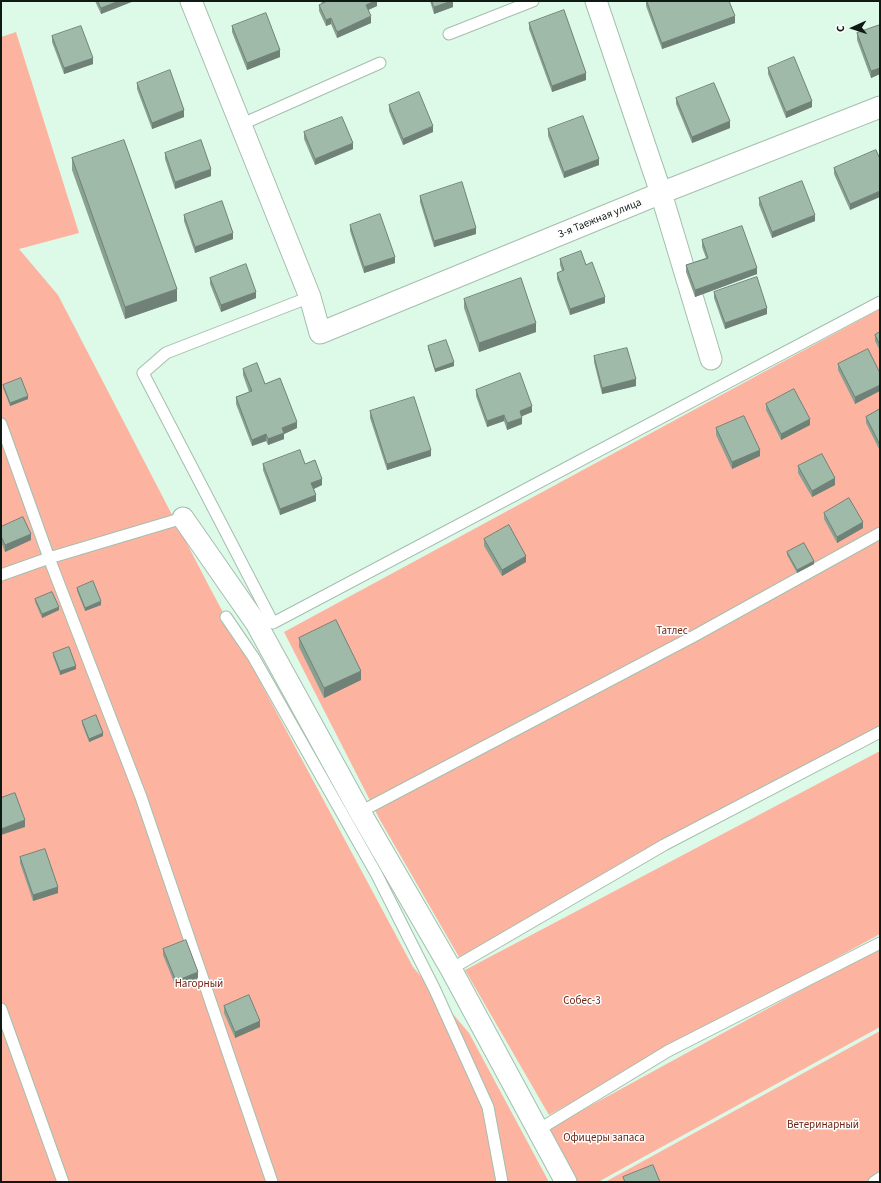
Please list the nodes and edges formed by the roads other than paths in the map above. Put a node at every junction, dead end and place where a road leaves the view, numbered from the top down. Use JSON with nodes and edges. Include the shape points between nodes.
{"nodes":[{"id":1,"x":533,"y":1,"type":"edge"},
{"id":2,"x":596,"y":1,"type":"edge"},
{"id":3,"x":194,"y":2,"type":"edge"},
{"id":4,"x":449,"y":34,"type":"dead end"},
{"id":5,"x":380,"y":63,"type":"dead end"},
{"id":6,"x":880,"y":107,"type":"edge"},
{"id":7,"x":240,"y":125,"type":"junction"},
{"id":8,"x":661,"y":194,"type":"junction"},
{"id":9,"x":310,"y":297,"type":"junction"},
{"id":10,"x":880,"y":302,"type":"edge"},
{"id":11,"x":711,"y":359,"type":"dead end"},
{"id":12,"x":1,"y":424,"type":"edge"},
{"id":13,"x":183,"y":518,"type":"joint"},
{"id":14,"x":880,"y":534,"type":"edge"},
{"id":15,"x":49,"y":558,"type":"junction"},
{"id":16,"x":1,"y":575,"type":"edge"},
{"id":17,"x":226,"y":617,"type":"dead end"},
{"id":18,"x":880,"y":732,"type":"edge"},
{"id":19,"x":360,"y":812,"type":"junction"},
{"id":20,"x":880,"y":943,"type":"edge"},
{"id":21,"x":451,"y":969,"type":"junction"},
{"id":22,"x":1,"y":1010,"type":"edge"},
{"id":23,"x":538,"y":1130,"type":"junction"},
{"id":24,"x":880,"y":1178,"type":"edge"},
{"id":25,"x":63,"y":1182,"type":"edge"},
{"id":26,"x":272,"y":1182,"type":"edge"},
{"id":27,"x":502,"y":1182,"type":"edge"},
{"id":28,"x":566,"y":1182,"type":"edge"},
{"id":29,"x":874,"y":1182,"type":"edge"}],
"edges":[{"from":1,"to":4,"type":"lane"},
{"from":2,"to":8,"type":"street"},
{"from":3,"to":7,"type":"street"},
{"from":5,"to":7,"type":"lane"},
{"from":6,"to":8,"type":"street","name":"3-я Таежная улица"},
{"from":7,"to":9,"type":"street"},
{"from":8,"to":9,"type":"street","name":"3-я Таежная улица","via":[[320,333]]},
{"from":8,"to":11,"type":"street"},
{"from":9,"to":10,"type":"lane","via":[[166,353],[143,373],[273,623]]},
{"from":12,"to":15,"type":"lane"},
{"from":13,"to":15,"type":"lane"},
{"from":13,"to":19,"type":"street","via":[[256,623]]},
{"from":14,"to":19,"type":"lane","via":[[696,635]]},
{"from":15,"to":16,"type":"lane"},
{"from":15,"to":26,"type":"lane","via":[[141,797]]},
{"from":17,"to":27,"type":"lane","via":[[254,658],[377,875],[435,990],[488,1107]]},
{"from":18,"to":21,"type":"lane","via":[[664,845]]},
{"from":19,"to":21,"type":"street"},
{"from":20,"to":23,"type":"lane","via":[[668,1051]]},
{"from":21,"to":23,"type":"street"},
{"from":22,"to":25,"type":"lane"},
{"from":23,"to":28,"type":"street"},
{"from":24,"to":29,"type":"lane"}]}
